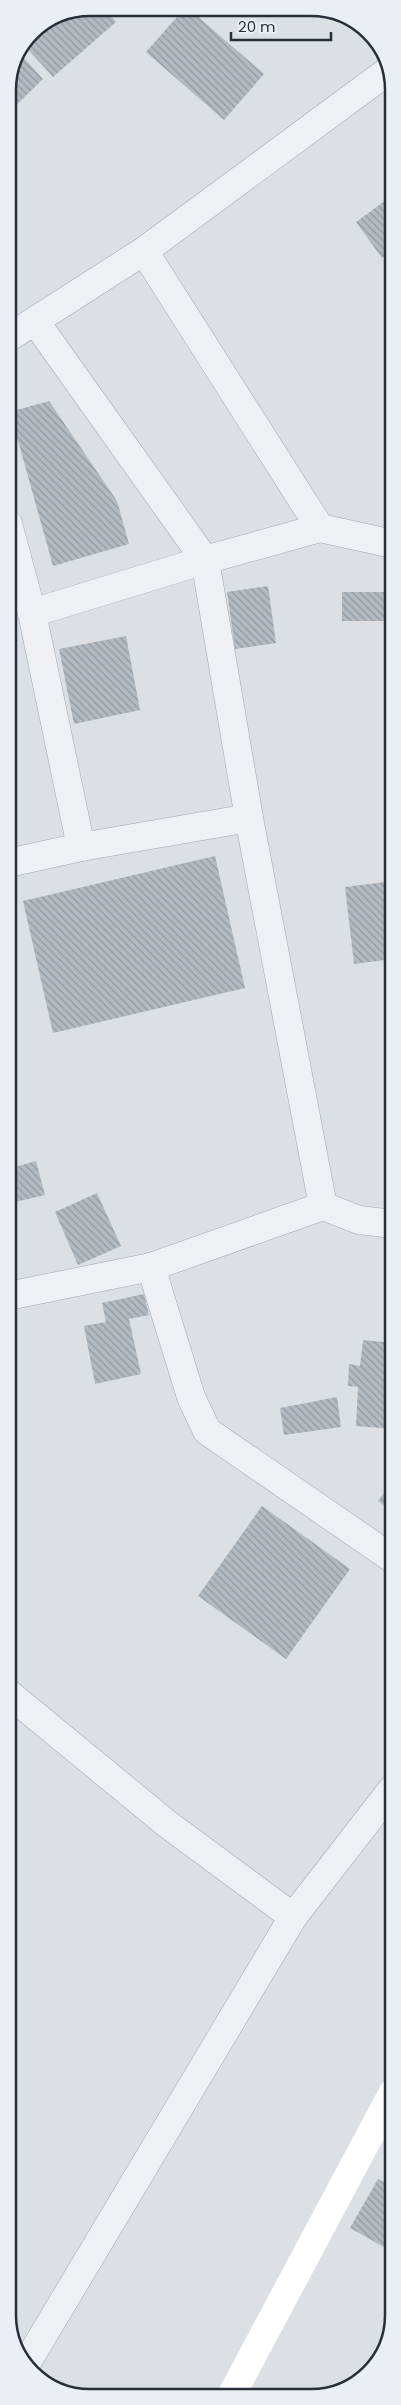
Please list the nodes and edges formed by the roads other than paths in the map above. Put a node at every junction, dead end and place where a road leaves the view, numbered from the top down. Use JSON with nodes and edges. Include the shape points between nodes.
{"nodes":[{"id":1,"x":383,"y":75,"type":"edge"},
{"id":2,"x":144,"y":251,"type":"junction"},
{"id":3,"x":35,"y":321,"type":"junction"},
{"id":4,"x":16,"y":333,"type":"edge"},
{"id":5,"x":320,"y":528,"type":"junction"},
{"id":6,"x":385,"y":542,"type":"edge"},
{"id":7,"x":16,"y":554,"type":"edge"},
{"id":8,"x":205,"y":560,"type":"junction"},
{"id":9,"x":32,"y":613,"type":"junction"},
{"id":10,"x":249,"y":818,"type":"junction"},
{"id":11,"x":82,"y":847,"type":"junction"},
{"id":12,"x":16,"y":861,"type":"edge"},
{"id":13,"x":324,"y":1206,"type":"junction"},
{"id":14,"x":385,"y":1223,"type":"edge"},
{"id":15,"x":151,"y":1267,"type":"junction"},
{"id":16,"x":16,"y":1294,"type":"edge"},
{"id":17,"x":385,"y":1554,"type":"edge"},
{"id":18,"x":16,"y":1700,"type":"edge"},
{"id":19,"x":385,"y":1798,"type":"edge"},
{"id":20,"x":293,"y":1916,"type":"junction"},
{"id":21,"x":385,"y":2107,"type":"edge"},
{"id":22,"x":30,"y":2357,"type":"edge"},
{"id":23,"x":236,"y":2389,"type":"edge"}],
"edges":[{"from":1,"to":2,"type":"street"},
{"from":2,"to":3,"type":"street"},
{"from":2,"to":5,"type":"street"},
{"from":3,"to":4,"type":"street"},
{"from":3,"to":8,"type":"street"},
{"from":5,"to":6,"type":"street"},
{"from":5,"to":8,"type":"street"},
{"from":7,"to":9,"type":"street"},
{"from":8,"to":9,"type":"street"},
{"from":8,"to":10,"type":"street"},
{"from":9,"to":11,"type":"street"},
{"from":10,"to":11,"type":"street"},
{"from":10,"to":13,"type":"street"},
{"from":11,"to":12,"type":"street"},
{"from":13,"to":14,"type":"street","via":[[360,1220]]},
{"from":13,"to":15,"type":"street"},
{"from":15,"to":16,"type":"street"},
{"from":15,"to":17,"type":"street","via":[[191,1398],[207,1432]]},
{"from":18,"to":20,"type":"street","via":[[166,1823]]},
{"from":19,"to":20,"type":"street"},
{"from":20,"to":22,"type":"street"},
{"from":21,"to":23,"type":"street"}]}
